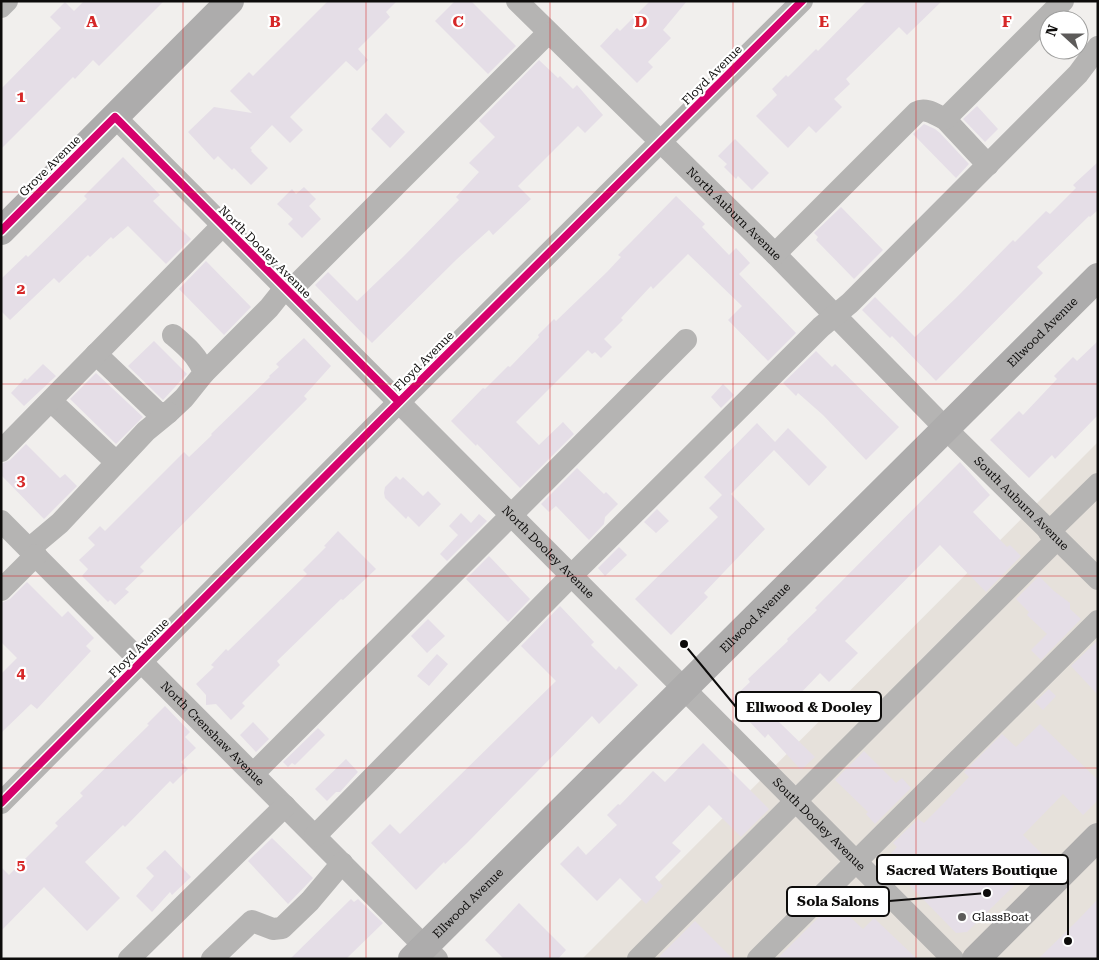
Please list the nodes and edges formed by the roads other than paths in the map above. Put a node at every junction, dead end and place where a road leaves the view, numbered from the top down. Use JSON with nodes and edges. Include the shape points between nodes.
{"nodes":[{"id":1,"x":7,"y":1,"type":"edge"},
{"id":2,"x":230,"y":1,"type":"edge"},
{"id":3,"x":518,"y":1,"type":"edge"},
{"id":4,"x":802,"y":1,"type":"edge"},
{"id":5,"x":1063,"y":1,"type":"edge"},
{"id":6,"x":1,"y":7,"type":"edge"},
{"id":7,"x":548,"y":32,"type":"junction"},
{"id":8,"x":1098,"y":46,"type":"edge"},
{"id":9,"x":115,"y":117,"type":"junction"},
{"id":10,"x":945,"y":119,"type":"junction"},
{"id":11,"x":660,"y":142,"type":"junction"},
{"id":12,"x":988,"y":165,"type":"junction"},
{"id":13,"x":223,"y":225,"type":"junction"},
{"id":14,"x":1,"y":231,"type":"edge"},
{"id":15,"x":775,"y":254,"type":"junction"},
{"id":16,"x":1098,"y":277,"type":"edge"},
{"id":17,"x":287,"y":290,"type":"junction"},
{"id":18,"x":836,"y":316,"type":"junction"},
{"id":19,"x":173,"y":335,"type":"dead end"},
{"id":20,"x":686,"y":340,"type":"dead end"},
{"id":21,"x":96,"y":354,"type":"junction"},
{"id":22,"x":204,"y":373,"type":"junction"},
{"id":23,"x":51,"y":401,"type":"junction"},
{"id":24,"x":399,"y":402,"type":"junction"},
{"id":25,"x":168,"y":413,"type":"junction"},
{"id":26,"x":946,"y":429,"type":"junction"},
{"id":27,"x":1,"y":451,"type":"edge"},
{"id":28,"x":116,"y":462,"type":"junction"},
{"id":29,"x":1098,"y":484,"type":"edge"},
{"id":30,"x":511,"y":515,"type":"junction"},
{"id":31,"x":1,"y":521,"type":"edge"},
{"id":32,"x":1053,"y":535,"type":"junction"},
{"id":33,"x":32,"y":552,"type":"junction"},
{"id":34,"x":1094,"y":569,"type":"edge"},
{"id":35,"x":572,"y":575,"type":"junction"},
{"id":36,"x":1,"y":590,"type":"edge"},
{"id":37,"x":1098,"y":620,"type":"edge"},
{"id":38,"x":141,"y":662,"type":"junction"},
{"id":39,"x":684,"y":689,"type":"junction"},
{"id":40,"x":253,"y":774,"type":"junction"},
{"id":41,"x":796,"y":801,"type":"junction"},
{"id":42,"x":1,"y":803,"type":"edge"},
{"id":43,"x":285,"y":806,"type":"junction"},
{"id":44,"x":314,"y":836,"type":"junction"},
{"id":45,"x":1098,"y":837,"type":"edge"},
{"id":46,"x":856,"y":862,"type":"junction"},
{"id":47,"x":342,"y":864,"type":"junction"},
{"id":48,"x":425,"y":955,"type":"edge"},
{"id":49,"x":129,"y":959,"type":"edge"},
{"id":50,"x":212,"y":959,"type":"edge"},
{"id":51,"x":638,"y":959,"type":"edge"},
{"id":52,"x":758,"y":959,"type":"edge"},
{"id":53,"x":953,"y":959,"type":"edge"},
{"id":54,"x":976,"y":959,"type":"edge"}],
"edges":[{"from":1,"to":6,"type":"street"},
{"from":2,"to":9,"type":"main road","name":"Grove Avenue"},
{"from":3,"to":7,"type":"street","name":"North Auburn Avenue"},
{"from":4,"to":11,"type":"street","name":"Floyd Avenue"},
{"from":5,"to":10,"type":"street"},
{"from":7,"to":11,"type":"street","name":"North Auburn Avenue"},
{"from":7,"to":17,"type":"street"},
{"from":8,"to":12,"type":"street","via":[[1078,74]]},
{"from":9,"to":13,"type":"street","name":"North Dooley Avenue"},
{"from":9,"to":14,"type":"main road","name":"Grove Avenue"},
{"from":10,"to":12,"type":"street"},
{"from":10,"to":15,"type":"street","via":[[927,111],[917,112]]},
{"from":11,"to":15,"type":"street","name":"North Auburn Avenue"},
{"from":11,"to":24,"type":"street","name":"Floyd Avenue"},
{"from":12,"to":18,"type":"street"},
{"from":13,"to":17,"type":"street","name":"North Dooley Avenue"},
{"from":13,"to":21,"type":"street"},
{"from":15,"to":18,"type":"street","name":"North Auburn Avenue"},
{"from":16,"to":26,"type":"main road","name":"Ellwood Avenue"},
{"from":17,"to":22,"type":"street"},
{"from":17,"to":24,"type":"street","name":"North Dooley Avenue"},
{"from":18,"to":26,"type":"street","name":"North Auburn Avenue"},
{"from":18,"to":35,"type":"street","via":[[821,327]]},
{"from":19,"to":22,"type":"street","via":[[192,352]]},
{"from":20,"to":30,"type":"street"},
{"from":21,"to":23,"type":"street"},
{"from":21,"to":25,"type":"street","via":[[158,413]]},
{"from":22,"to":25,"type":"street"},
{"from":23,"to":27,"type":"street"},
{"from":23,"to":28,"type":"street"},
{"from":24,"to":30,"type":"street","name":"North Dooley Avenue"},
{"from":24,"to":38,"type":"street","name":"Floyd Avenue"},
{"from":25,"to":28,"type":"street"},
{"from":26,"to":32,"type":"street","name":"South Auburn Avenue"},
{"from":26,"to":39,"type":"main road","name":"Ellwood Avenue"},
{"from":28,"to":33,"type":"street"},
{"from":29,"to":32,"type":"street"},
{"from":30,"to":35,"type":"street","name":"North Dooley Avenue"},
{"from":30,"to":40,"type":"street"},
{"from":31,"to":33,"type":"street","name":"North Crenshaw Avenue"},
{"from":32,"to":34,"type":"street","name":"South Auburn Avenue"},
{"from":32,"to":41,"type":"street"},
{"from":33,"to":36,"type":"street"},
{"from":33,"to":38,"type":"street","name":"North Crenshaw Avenue"},
{"from":35,"to":39,"type":"street","name":"North Dooley Avenue"},
{"from":35,"to":44,"type":"street"},
{"from":37,"to":46,"type":"street"},
{"from":38,"to":40,"type":"street","name":"North Crenshaw Avenue"},
{"from":38,"to":42,"type":"street","name":"Floyd Avenue"},
{"from":39,"to":41,"type":"street","name":"South Dooley Avenue"},
{"from":39,"to":48,"type":"main road","name":"Ellwood Avenue"},
{"from":40,"to":43,"type":"street","name":"North Crenshaw Avenue"},
{"from":41,"to":46,"type":"street","name":"South Dooley Avenue"},
{"from":41,"to":51,"type":"street"},
{"from":43,"to":44,"type":"street","name":"North Crenshaw Avenue"},
{"from":43,"to":49,"type":"street"},
{"from":44,"to":47,"type":"street","name":"North Crenshaw Avenue"},
{"from":45,"to":54,"type":"main road"},
{"from":46,"to":52,"type":"street"},
{"from":46,"to":53,"type":"street","name":"South Dooley Avenue"},
{"from":47,"to":48,"type":"street","name":"North Crenshaw Avenue"},
{"from":47,"to":50,"type":"street","via":[[282,928],[273,929],[252,921]]}]}
